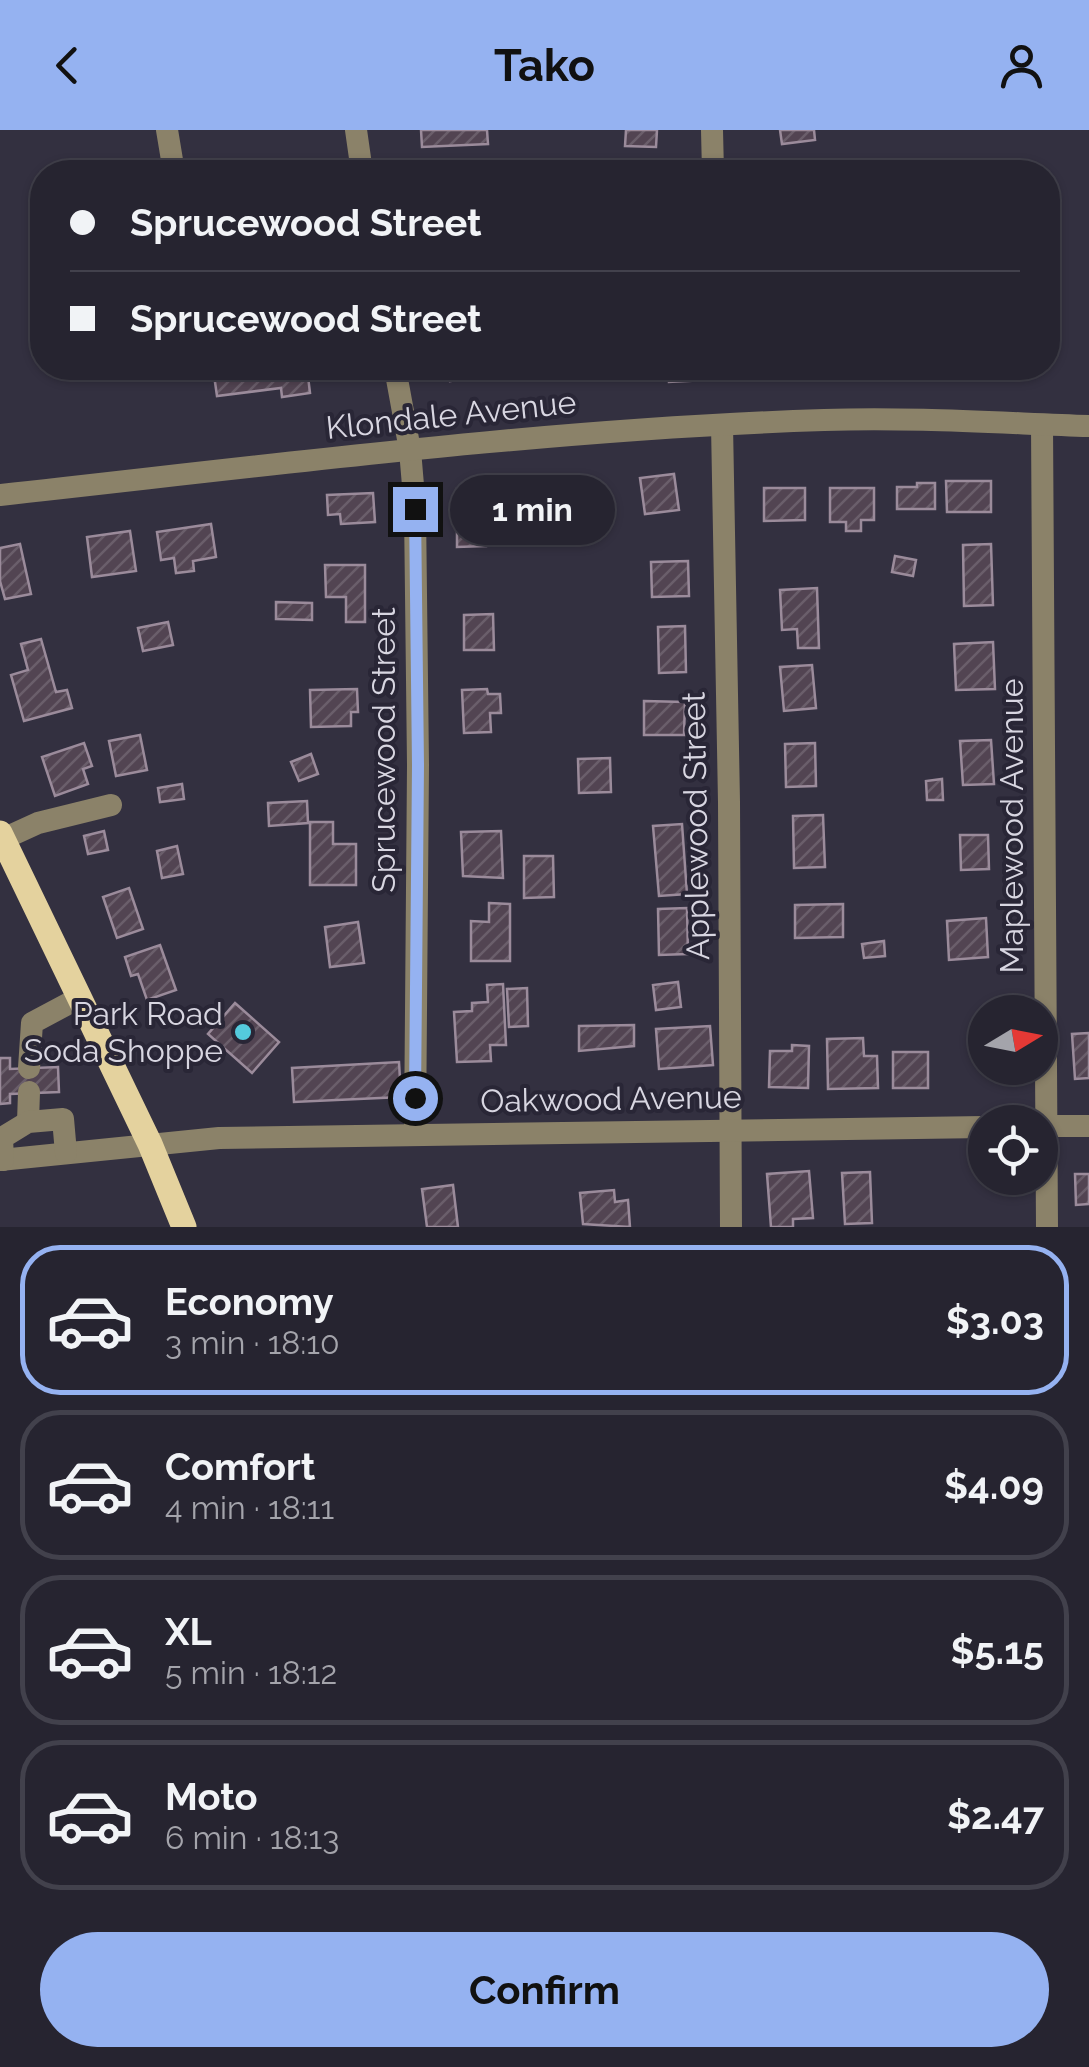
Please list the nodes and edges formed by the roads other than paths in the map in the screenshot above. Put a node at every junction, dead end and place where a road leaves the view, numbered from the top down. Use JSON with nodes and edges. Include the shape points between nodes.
{"nodes":[{"id":1,"x":167,"y":130,"type":"edge"},
{"id":2,"x":356,"y":130,"type":"edge"},
{"id":3,"x":712,"y":130,"type":"edge"},
{"id":4,"x":172,"y":160,"type":"edge"},
{"id":5,"x":360,"y":160,"type":"edge"},
{"id":6,"x":713,"y":160,"type":"edge"},
{"id":7,"x":397,"y":380,"type":"edge"},
{"id":8,"x":722,"y":424,"type":"junction"},
{"id":9,"x":1042,"y":424,"type":"junction"},
{"id":10,"x":1089,"y":426,"type":"edge"},
{"id":11,"x":410,"y":450,"type":"junction"},
{"id":12,"x":0,"y":494,"type":"edge"},
{"id":13,"x":111,"y":805,"type":"dead end"},
{"id":14,"x":1,"y":836,"type":"edge"},
{"id":15,"x":78,"y":999,"type":"junction"},
{"id":16,"x":29,"y":1068,"type":"dead end"},
{"id":17,"x":29,"y":1092,"type":"dead end"},
{"id":18,"x":1043,"y":1105,"type":"edge"},
{"id":19,"x":28,"y":1122,"type":"junction"},
{"id":20,"x":1058,"y":1126,"type":"edge"},
{"id":21,"x":1089,"y":1126,"type":"edge"},
{"id":22,"x":968,"y":1127,"type":"edge"},
{"id":23,"x":730,"y":1130,"type":"junction"},
{"id":24,"x":415,"y":1134,"type":"junction"},
{"id":25,"x":150,"y":1144,"type":"junction"},
{"id":26,"x":66,"y":1154,"type":"junction"},
{"id":27,"x":1,"y":1160,"type":"edge"},
{"id":28,"x":1046,"y":1195,"type":"edge"},
{"id":29,"x":184,"y":1227,"type":"edge"},
{"id":30,"x":732,"y":1227,"type":"edge"},
{"id":31,"x":1047,"y":1227,"type":"edge"}],
"edges":[{"from":1,"to":4,"type":"street"},
{"from":2,"to":5,"type":"street"},
{"from":3,"to":6,"type":"street"},
{"from":7,"to":11,"type":"street","name":"Sprucewood Street"},
{"from":8,"to":9,"type":"street","name":"Klondale Avenue"},
{"from":8,"to":11,"type":"street","name":"Klondale Avenue"},
{"from":8,"to":23,"type":"street","name":"Applewood Street"},
{"from":9,"to":10,"type":"street","name":"Klondale Avenue"},
{"from":9,"to":18,"type":"street","name":"Maplewood Avenue"},
{"from":11,"to":12,"type":"street","name":"Klondale Avenue"},
{"from":11,"to":24,"type":"street","name":"Sprucewood Street","via":[[418,765]]},
{"from":13,"to":14,"type":"street"},
{"from":14,"to":15,"type":"main road"},
{"from":15,"to":16,"type":"street","via":[[32,1023]]},
{"from":15,"to":25,"type":"main road"},
{"from":17,"to":19,"type":"street"},
{"from":19,"to":26,"type":"street","via":[[64,1119]]},
{"from":19,"to":27,"type":"street","via":[[2,1138]]},
{"from":20,"to":21,"type":"street"},
{"from":22,"to":23,"type":"street","name":"Oakwood Avenue"},
{"from":23,"to":24,"type":"street","name":"Oakwood Avenue"},
{"from":23,"to":30,"type":"street","name":"Applewood Street"},
{"from":24,"to":25,"type":"street","name":"Oakwood Avenue"},
{"from":25,"to":26,"type":"street","name":"Oakwood Avenue"},
{"from":25,"to":29,"type":"main road"},
{"from":26,"to":27,"type":"street","name":"Oakwood Avenue"},
{"from":28,"to":31,"type":"street","name":"Maplewood Avenue"}]}
